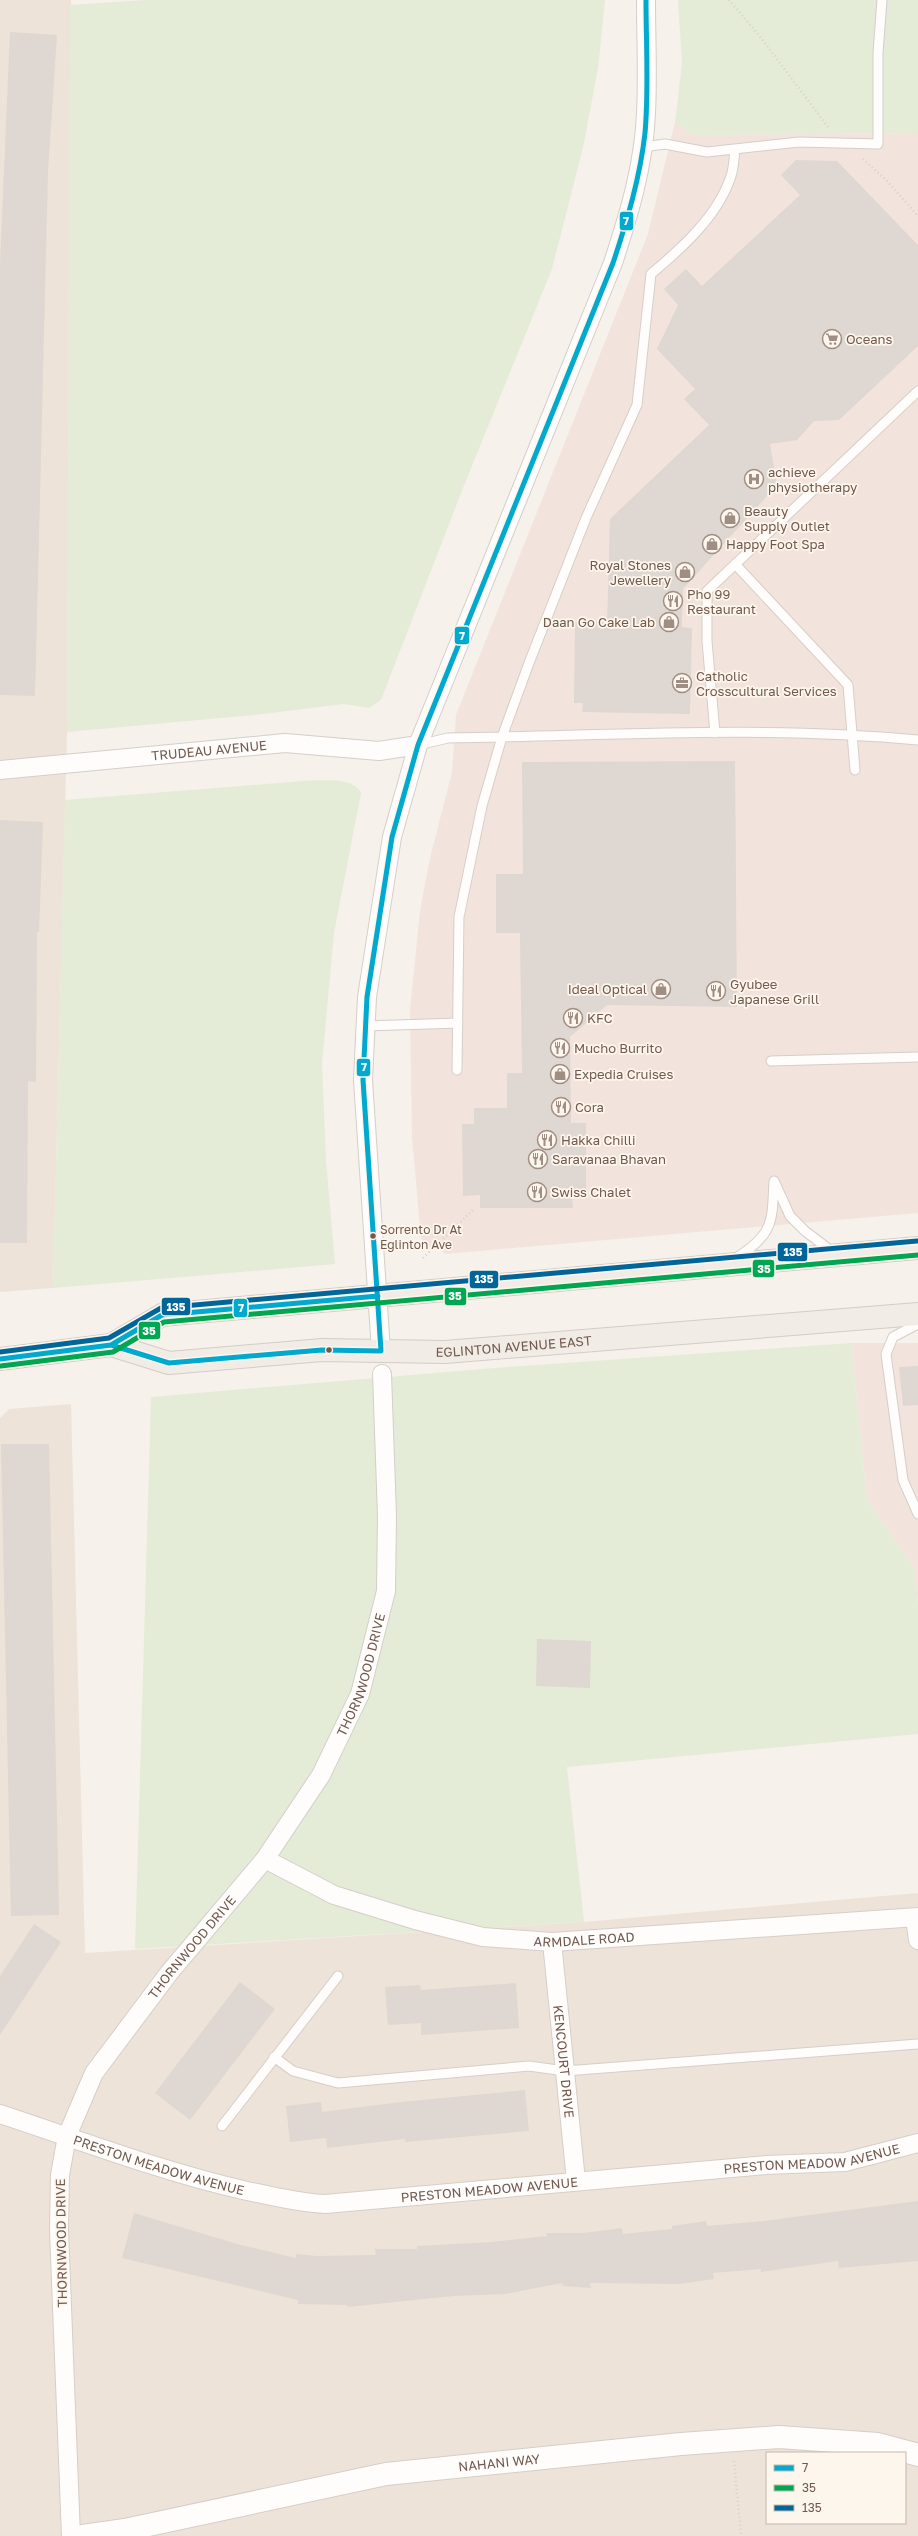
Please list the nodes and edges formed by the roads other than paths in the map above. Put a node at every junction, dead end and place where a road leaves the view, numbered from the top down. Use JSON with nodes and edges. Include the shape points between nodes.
{"nodes":[{"id":1,"x":646,"y":0,"type":"edge"},
{"id":2,"x":882,"y":0,"type":"edge"},
{"id":3,"x":643,"y":147,"type":"junction"},
{"id":4,"x":735,"y":149,"type":"junction"},
{"id":5,"x":918,"y":391,"type":"edge"},
{"id":6,"x":735,"y":564,"type":"junction"},
{"id":7,"x":715,"y":733,"type":"junction"},
{"id":8,"x":851,"y":734,"type":"junction"},
{"id":9,"x":502,"y":737,"type":"junction"},
{"id":10,"x":918,"y":740,"type":"edge"},
{"id":11,"x":418,"y":745,"type":"junction"},
{"id":12,"x":0,"y":770,"type":"edge"},
{"id":13,"x":855,"y":770,"type":"dead end"},
{"id":14,"x":458,"y":1023,"type":"junction"},
{"id":15,"x":365,"y":1026,"type":"junction"},
{"id":16,"x":918,"y":1057,"type":"edge"},
{"id":17,"x":771,"y":1061,"type":"dead end"},
{"id":18,"x":457,"y":1070,"type":"dead end"},
{"id":19,"x":918,"y":1248,"type":"edge"},
{"id":20,"x":838,"y":1256,"type":"junction"},
{"id":21,"x":724,"y":1266,"type":"junction"},
{"id":22,"x":378,"y":1296,"type":"junction"},
{"id":23,"x":918,"y":1314,"type":"edge"},
{"id":24,"x":918,"y":1324,"type":"edge"},
{"id":25,"x":111,"y":1345,"type":"junction"},
{"id":26,"x":381,"y":1351,"type":"junction"},
{"id":27,"x":0,"y":1359,"type":"edge"},
{"id":28,"x":382,"y":1374,"type":"dead end"},
{"id":29,"x":918,"y":1514,"type":"edge"},
{"id":30,"x":265,"y":1859,"type":"junction"},
{"id":31,"x":917,"y":1917,"type":"edge"},
{"id":32,"x":918,"y":1940,"type":"edge"},
{"id":33,"x":552,"y":1942,"type":"junction"},
{"id":34,"x":338,"y":1976,"type":"dead end"},
{"id":35,"x":918,"y":2044,"type":"edge"},
{"id":36,"x":274,"y":2057,"type":"junction"},
{"id":37,"x":565,"y":2071,"type":"junction"},
{"id":38,"x":0,"y":2114,"type":"edge"},
{"id":39,"x":222,"y":2126,"type":"dead end"},
{"id":40,"x":67,"y":2136,"type":"junction"},
{"id":41,"x":918,"y":2143,"type":"edge"},
{"id":42,"x":576,"y":2181,"type":"junction"},
{"id":43,"x":918,"y":2455,"type":"edge"},
{"id":44,"x":71,"y":2536,"type":"edge"},
{"id":45,"x":83,"y":2536,"type":"edge"}],
"edges":[{"from":1,"to":3,"type":"street","via":[[646,114]]},
{"from":2,"to":4,"type":"lane","via":[[878,53],[878,144],[799,142]]},
{"from":3,"to":4,"type":"lane","via":[[665,144],[707,152]]},
{"from":3,"to":11,"type":"street","via":[[630,213],[613,263]]},
{"from":4,"to":9,"type":"lane","via":[[731,176],[714,210],[679,250],[651,274],[637,405],[586,518]]},
{"from":5,"to":6,"type":"lane"},
{"from":6,"to":7,"type":"lane","via":[[707,591],[707,641]]},
{"from":6,"to":8,"type":"lane","via":[[848,685]]},
{"from":7,"to":8,"type":"lane"},
{"from":7,"to":9,"type":"lane"},
{"from":8,"to":10,"type":"lane"},
{"from":8,"to":13,"type":"lane"},
{"from":9,"to":11,"type":"lane","via":[[448,738]]},
{"from":9,"to":14,"type":"lane","via":[[482,806],[459,917]]},
{"from":11,"to":12,"type":"street","name":"TRUDEAU AVENUE","via":[[379,751],[285,743]]},
{"from":11,"to":15,"type":"street","via":[[392,837],[384,876]]},
{"from":14,"to":15,"type":"lane"},
{"from":14,"to":18,"type":"lane"},
{"from":15,"to":22,"type":"street","via":[[364,1115]]},
{"from":16,"to":17,"type":"lane"},
{"from":19,"to":20,"type":"main road","name":"EGLINTON AVENUE EAST"},
{"from":20,"to":21,"type":"main road","name":"EGLINTON AVENUE EAST"},
{"from":20,"to":21,"type":"lane","via":[[804,1231],[790,1216],[774,1181],[772,1221],[761,1241]]},
{"from":21,"to":22,"type":"main road","name":"EGLINTON AVENUE EAST"},
{"from":22,"to":25,"type":"main road","name":"EGLINTON AVENUE EAST","via":[[162,1315]]},
{"from":22,"to":26,"type":"street"},
{"from":23,"to":26,"type":"main road","name":"EGLINTON AVENUE EAST","via":[[445,1352]]},
{"from":24,"to":29,"type":"lane","via":[[893,1337],[886,1354],[902,1480]]},
{"from":25,"to":26,"type":"main road","name":"EGLINTON AVENUE EAST","via":[[169,1364],[322,1350]]},
{"from":25,"to":27,"type":"main road","name":"EGLINTON AVENUE EAST"},
{"from":28,"to":30,"type":"street","name":"THORNWOOD DRIVE","via":[[388,1516],[386,1591],[360,1694],[321,1774]]},
{"from":30,"to":33,"type":"street","name":"ARMDALE ROAD","via":[[334,1895],[415,1920],[483,1937]]},
{"from":30,"to":40,"type":"street","name":"THORNWOOD DRIVE","via":[[169,1973],[94,2073]]},
{"from":31,"to":32,"type":"street"},
{"from":31,"to":33,"type":"street","name":"ARMDALE ROAD"},
{"from":33,"to":37,"type":"street","name":"KENCOURT DRIVE"},
{"from":34,"to":36,"type":"lane"},
{"from":35,"to":37,"type":"lane"},
{"from":36,"to":37,"type":"lane","via":[[293,2070],[338,2083],[529,2066]]},
{"from":36,"to":39,"type":"lane"},
{"from":37,"to":42,"type":"street","name":"KENCOURT DRIVE"},
{"from":38,"to":40,"type":"street","name":"PRESTON MEADOW AVENUE"},
{"from":40,"to":42,"type":"street","name":"PRESTON MEADOW AVENUE","via":[[131,2160],[198,2180],[306,2204]]},
{"from":40,"to":44,"type":"street","name":"THORNWOOD DRIVE","via":[[60,2174],[59,2230]]},
{"from":41,"to":42,"type":"street","name":"PRESTON MEADOW AVENUE","via":[[845,2162],[766,2165]]},
{"from":43,"to":45,"type":"street","name":"NAHANI WAY","via":[[878,2444],[779,2437],[673,2445],[386,2474],[126,2530]]}]}
